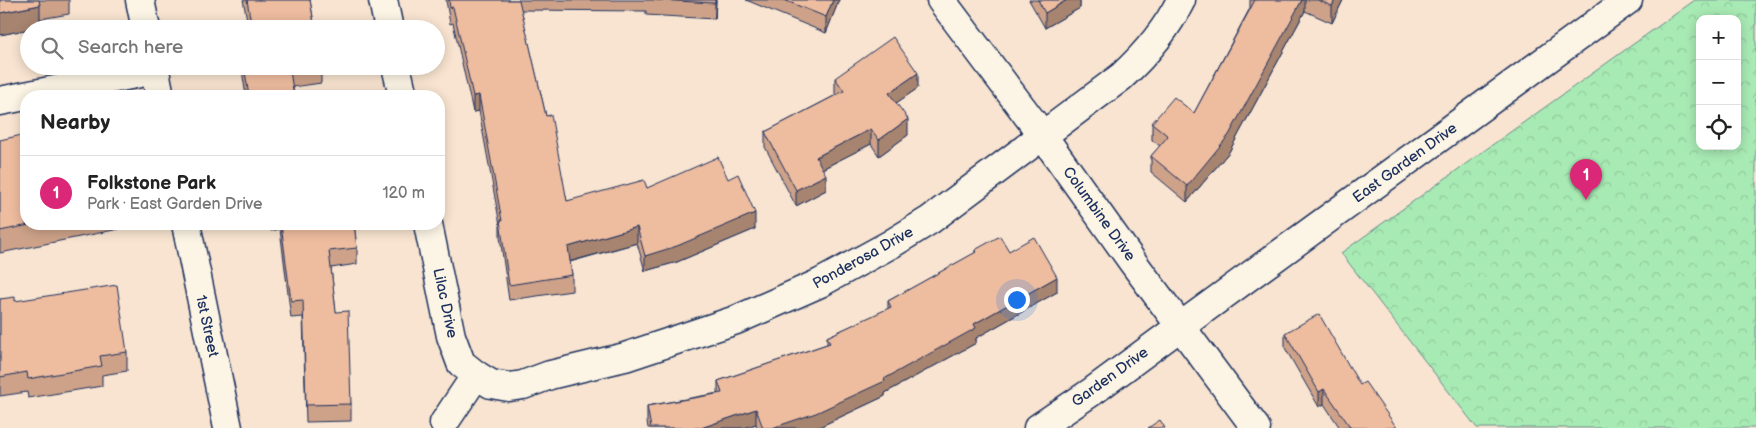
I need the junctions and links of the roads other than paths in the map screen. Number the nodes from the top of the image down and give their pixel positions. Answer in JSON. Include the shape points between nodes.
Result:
{"nodes":[{"id":1,"x":140,"y":0,"type":"edge"},
{"id":2,"x":383,"y":0,"type":"edge"},
{"id":3,"x":940,"y":0,"type":"edge"},
{"id":4,"x":1180,"y":0,"type":"edge"},
{"id":5,"x":1628,"y":0,"type":"edge"},
{"id":6,"x":144,"y":20,"type":"edge"},
{"id":7,"x":387,"y":20,"type":"edge"},
{"id":8,"x":121,"y":75,"type":"edge"},
{"id":9,"x":156,"y":75,"type":"edge"},
{"id":10,"x":398,"y":75,"type":"edge"},
{"id":11,"x":51,"y":90,"type":"edge"},
{"id":12,"x":159,"y":90,"type":"edge"},
{"id":13,"x":401,"y":90,"type":"edge"},
{"id":14,"x":20,"y":97,"type":"edge"},
{"id":15,"x":0,"y":101,"type":"edge"},
{"id":16,"x":1043,"y":136,"type":"junction"},
{"id":17,"x":187,"y":230,"type":"edge"},
{"id":18,"x":429,"y":230,"type":"edge"},
{"id":19,"x":1181,"y":326,"type":"junction"},
{"id":20,"x":476,"y":376,"type":"junction"},
{"id":21,"x":444,"y":423,"type":"dead end"},
{"id":22,"x":228,"y":428,"type":"edge"},
{"id":23,"x":1038,"y":428,"type":"edge"},
{"id":24,"x":1256,"y":428,"type":"edge"}],
"edges":[{"from":1,"to":6,"type":"street"},
{"from":2,"to":7,"type":"street"},
{"from":3,"to":16,"type":"street","name":"Columbine Drive"},
{"from":4,"to":16,"type":"street","name":"Ponderosa Drive","via":[[1136,63]]},
{"from":5,"to":19,"type":"street","name":"East Garden Drive"},
{"from":8,"to":11,"type":"street"},
{"from":9,"to":12,"type":"street"},
{"from":10,"to":13,"type":"street"},
{"from":14,"to":15,"type":"street"},
{"from":16,"to":19,"type":"street","name":"Columbine Drive"},
{"from":16,"to":20,"type":"street","name":"Ponderosa Drive","via":[[930,220],[891,244],[820,283],[736,320],[625,357],[523,385],[491,384]]},
{"from":17,"to":22,"type":"street","name":"1st Street"},
{"from":18,"to":20,"type":"street","name":"Lilac Drive","via":[[451,336],[461,363]]},
{"from":19,"to":23,"type":"street","name":"Garden Drive"},
{"from":19,"to":24,"type":"street","name":"Columbine Drive"},
{"from":20,"to":21,"type":"street"}]}
